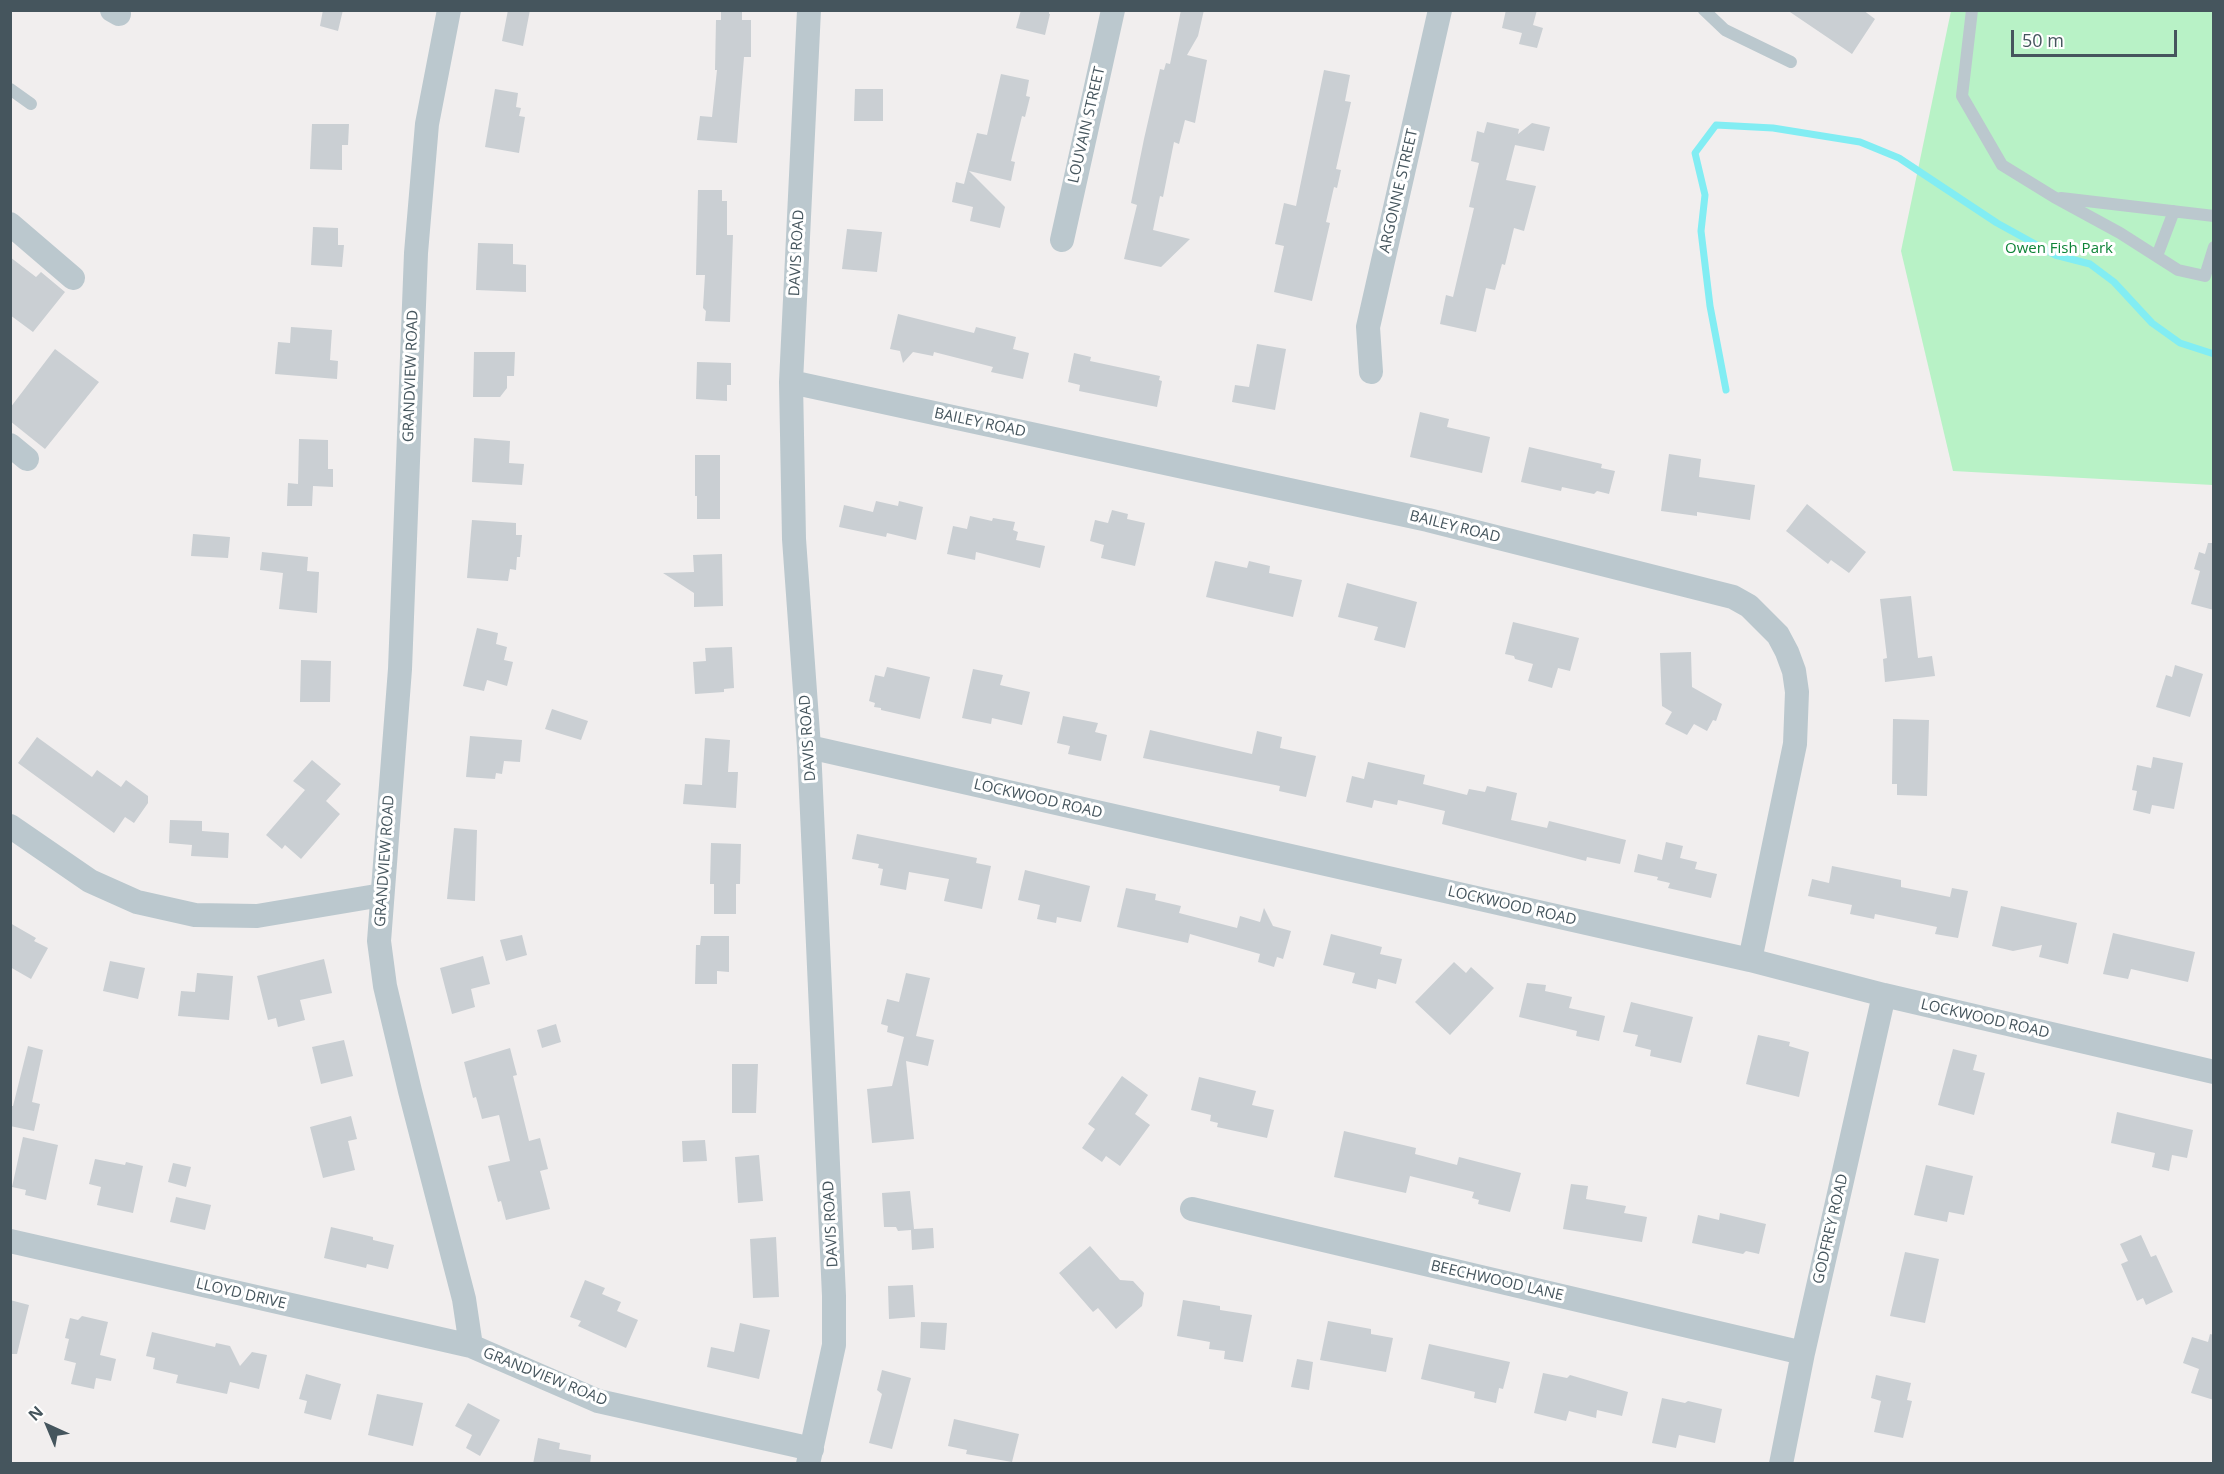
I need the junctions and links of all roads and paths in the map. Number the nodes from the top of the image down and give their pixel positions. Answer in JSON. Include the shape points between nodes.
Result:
{"nodes":[{"id":1,"x":449,"y":10,"type":"edge"},
{"id":2,"x":809,"y":10,"type":"edge"},
{"id":3,"x":1113,"y":10,"type":"edge"},
{"id":4,"x":1440,"y":10,"type":"edge"},
{"id":5,"x":1704,"y":10,"type":"edge"},
{"id":6,"x":1972,"y":10,"type":"edge"},
{"id":7,"x":1791,"y":62,"type":"dead end"},
{"id":8,"x":10,"y":89,"type":"edge"},
{"id":9,"x":31,"y":104,"type":"dead end"},
{"id":10,"x":2054,"y":197,"type":"junction"},
{"id":11,"x":2174,"y":211,"type":"junction"},
{"id":12,"x":2214,"y":216,"type":"edge"},
{"id":13,"x":10,"y":224,"type":"edge"},
{"id":14,"x":1062,"y":240,"type":"dead end"},
{"id":15,"x":2214,"y":247,"type":"edge"},
{"id":16,"x":2157,"y":256,"type":"junction"},
{"id":17,"x":73,"y":278,"type":"dead end"},
{"id":18,"x":1371,"y":372,"type":"dead end"},
{"id":19,"x":791,"y":382,"type":"junction"},
{"id":20,"x":809,"y":747,"type":"junction"},
{"id":21,"x":10,"y":826,"type":"edge"},
{"id":22,"x":382,"y":895,"type":"junction"},
{"id":23,"x":1750,"y":960,"type":"junction"},
{"id":24,"x":1884,"y":995,"type":"junction"},
{"id":25,"x":2214,"y":1072,"type":"edge"},
{"id":26,"x":1192,"y":1209,"type":"dead end"},
{"id":27,"x":10,"y":1241,"type":"edge"},
{"id":28,"x":471,"y":1346,"type":"junction"},
{"id":29,"x":1803,"y":1353,"type":"junction"},
{"id":30,"x":810,"y":1456,"type":"edge"},
{"id":31,"x":1781,"y":1464,"type":"edge"}],
"edges":[{"from":1,"to":22,"type":"street","name":"GRANDVIEW ROAD","via":[[427,124],[416,253],[400,669]]},
{"from":2,"to":19,"type":"street","name":"DAVIS ROAD"},
{"from":3,"to":14,"type":"street","name":"LOUVAIN STREET"},
{"from":4,"to":18,"type":"street","name":"ARGONNE STREET","via":[[1368,327]]},
{"from":5,"to":7,"type":"lane","via":[[1725,30]]},
{"from":6,"to":10,"type":"lane","via":[[1962,96],[2002,165]]},
{"from":8,"to":9,"type":"lane"},
{"from":10,"to":11,"type":"lane"},
{"from":10,"to":16,"type":"lane"},
{"from":11,"to":12,"type":"lane"},
{"from":11,"to":16,"type":"lane"},
{"from":13,"to":17,"type":"street"},
{"from":15,"to":16,"type":"lane","via":[[2205,276],[2178,270]]},
{"from":19,"to":20,"type":"street","name":"DAVIS ROAD","via":[[794,539]]},
{"from":19,"to":23,"type":"street","name":"BAILEY ROAD","via":[[1428,520],[1732,597],[1749,606],[1778,635],[1788,652],[1797,692],[1795,744]]},
{"from":20,"to":23,"type":"street","name":"LOCKWOOD ROAD"},
{"from":20,"to":30,"type":"street","name":"DAVIS ROAD","via":[[834,1296],[834,1345]]},
{"from":21,"to":22,"type":"street","via":[[90,881],[137,902],[195,915],[257,916]]},
{"from":22,"to":28,"type":"street","name":"GRANDVIEW ROAD","via":[[379,941],[385,986],[464,1299]]},
{"from":23,"to":24,"type":"street","name":"LOCKWOOD ROAD"},
{"from":24,"to":25,"type":"street","name":"LOCKWOOD ROAD"},
{"from":24,"to":29,"type":"street","name":"GODFREY ROAD"},
{"from":26,"to":29,"type":"street","name":"BEECHWOOD LANE"},
{"from":27,"to":28,"type":"street","name":"LLOYD DRIVE"},
{"from":28,"to":30,"type":"street","name":"GRANDVIEW ROAD","via":[[598,1401]]},
{"from":29,"to":31,"type":"street","name":"GODFREY ROAD"}]}
